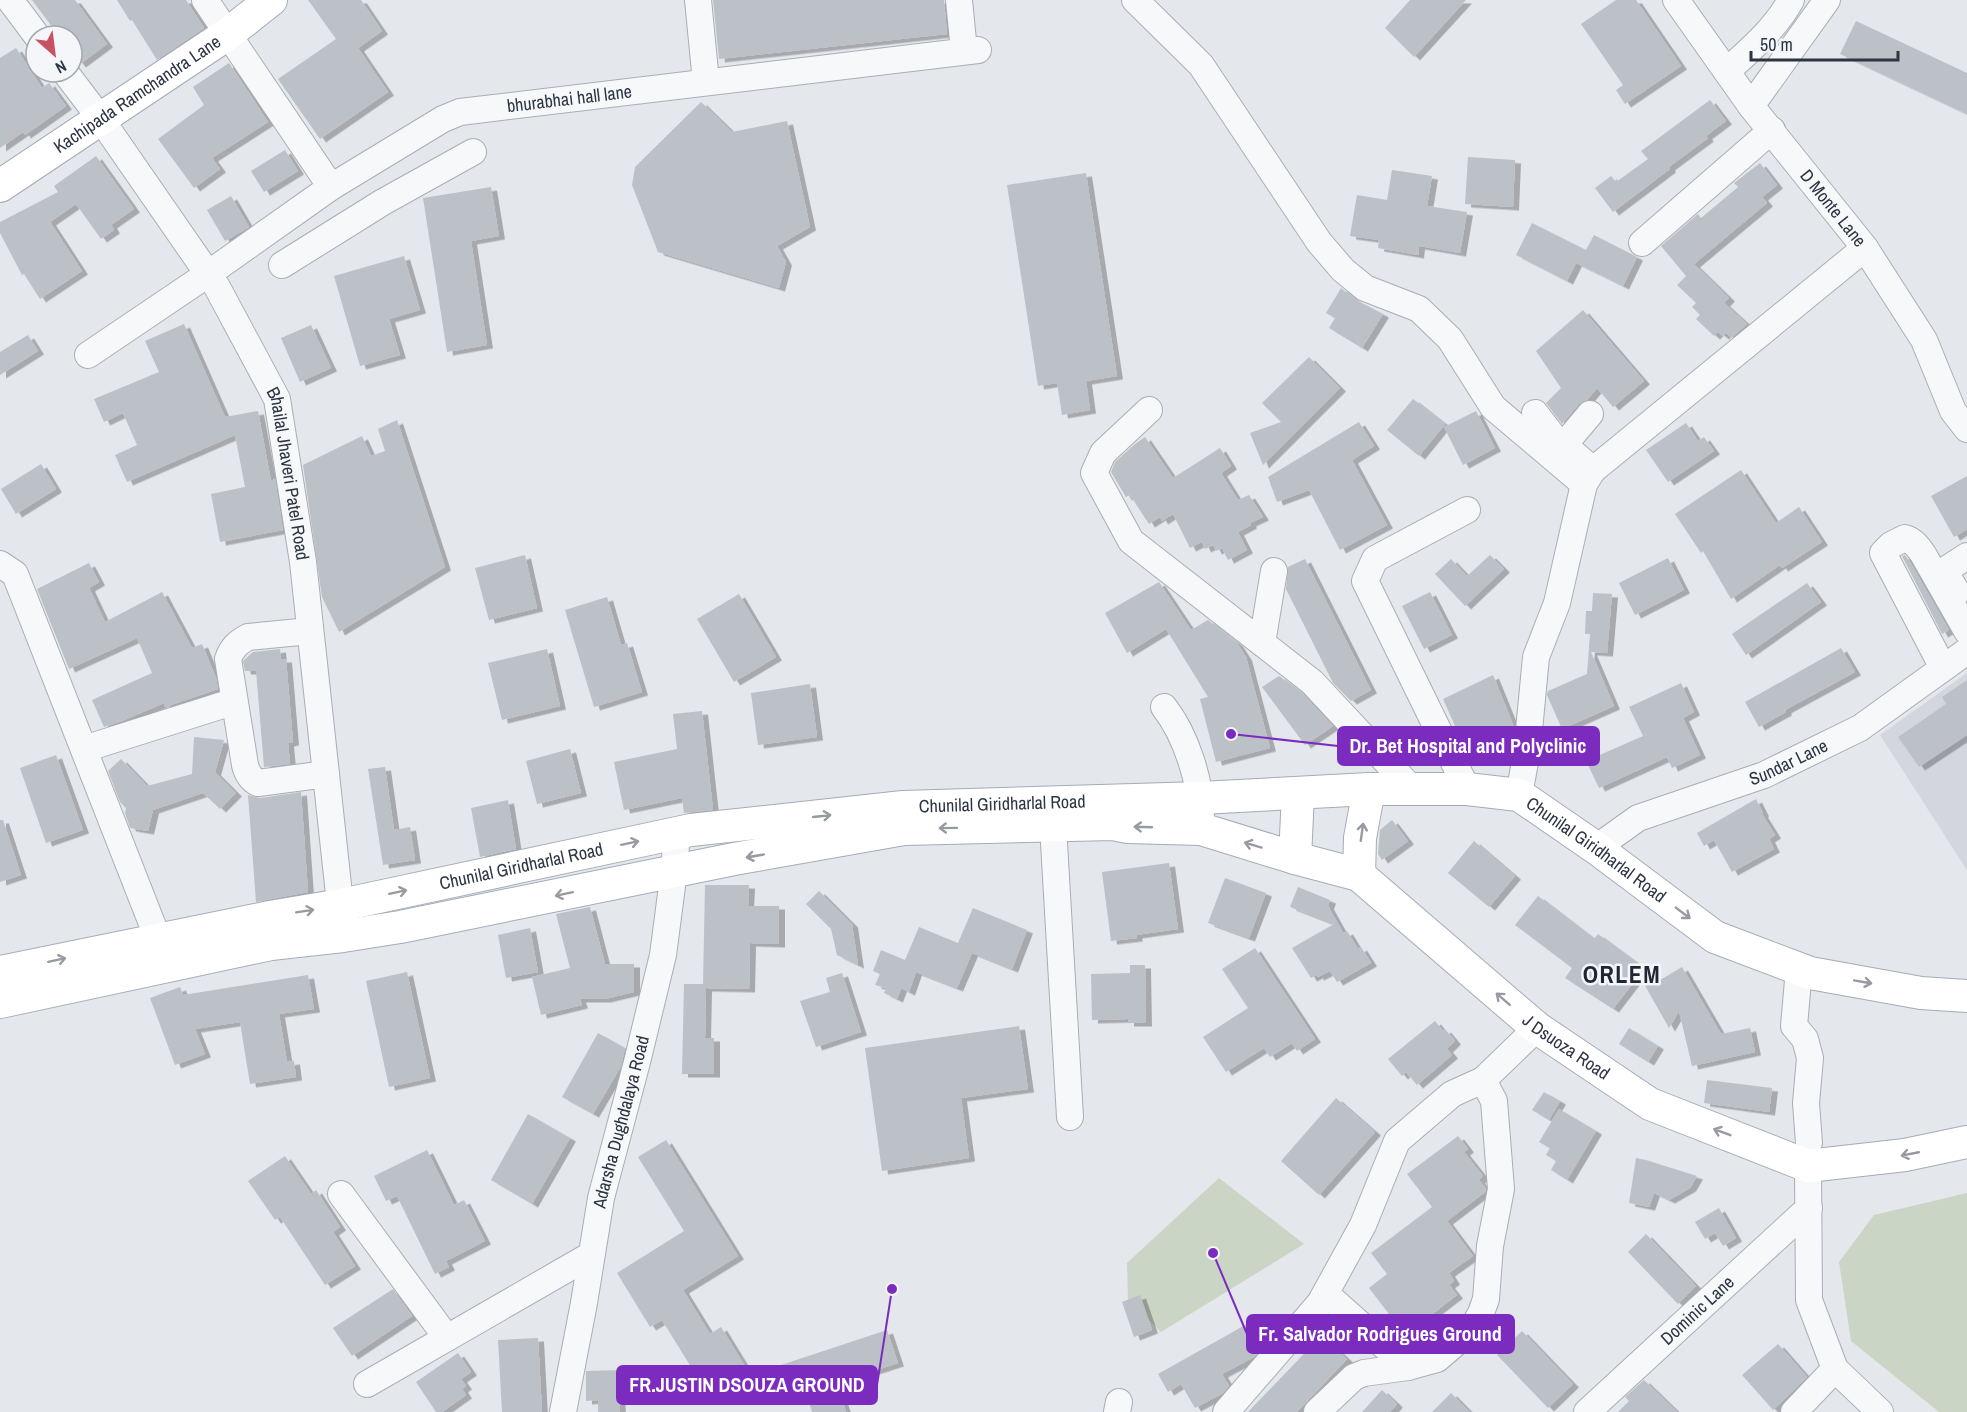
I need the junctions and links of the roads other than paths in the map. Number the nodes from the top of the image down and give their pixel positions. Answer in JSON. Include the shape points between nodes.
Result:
{"nodes":[{"id":1,"x":10,"y":0,"type":"edge"},
{"id":2,"x":205,"y":0,"type":"edge"},
{"id":3,"x":271,"y":0,"type":"edge"},
{"id":4,"x":698,"y":0,"type":"edge"},
{"id":5,"x":959,"y":0,"type":"edge"},
{"id":6,"x":1135,"y":0,"type":"edge"},
{"id":7,"x":1676,"y":0,"type":"edge"},
{"id":8,"x":1791,"y":0,"type":"edge"},
{"id":9,"x":1827,"y":0,"type":"edge"},
{"id":10,"x":29,"y":24,"type":"edge"},
{"id":11,"x":229,"y":33,"type":"junction"},
{"id":12,"x":1726,"y":71,"type":"junction"},
{"id":13,"x":706,"y":82,"type":"junction"},
{"id":14,"x":74,"y":84,"type":"edge"},
{"id":15,"x":1752,"y":106,"type":"junction"},
{"id":16,"x":100,"y":118,"type":"junction"},
{"id":17,"x":1772,"y":130,"type":"junction"},
{"id":18,"x":473,"y":152,"type":"dead end"},
{"id":19,"x":0,"y":186,"type":"edge"},
{"id":20,"x":331,"y":187,"type":"junction"},
{"id":21,"x":1642,"y":243,"type":"dead end"},
{"id":22,"x":1865,"y":248,"type":"junction"},
{"id":23,"x":282,"y":265,"type":"dead end"},
{"id":24,"x":208,"y":274,"type":"junction"},
{"id":25,"x":88,"y":355,"type":"dead end"},
{"id":26,"x":1149,"y":410,"type":"dead end"},
{"id":27,"x":1535,"y":413,"type":"dead end"},
{"id":28,"x":1590,"y":414,"type":"dead end"},
{"id":29,"x":1967,"y":429,"type":"edge"},
{"id":30,"x":1564,"y":445,"type":"junction"},
{"id":31,"x":1588,"y":477,"type":"junction"},
{"id":32,"x":1467,"y":510,"type":"dead end"},
{"id":33,"x":1967,"y":556,"type":"edge"},
{"id":34,"x":0,"y":564,"type":"edge"},
{"id":35,"x":1274,"y":571,"type":"dead end"},
{"id":36,"x":1967,"y":608,"type":"edge"},
{"id":37,"x":310,"y":631,"type":"junction"},
{"id":38,"x":1967,"y":631,"type":"edge"},
{"id":39,"x":1262,"y":643,"type":"junction"},
{"id":40,"x":1967,"y":651,"type":"edge"},
{"id":41,"x":1943,"y":668,"type":"junction"},
{"id":42,"x":225,"y":704,"type":"dead end"},
{"id":43,"x":1164,"y":708,"type":"dead end"},
{"id":44,"x":84,"y":749,"type":"junction"},
{"id":45,"x":326,"y":774,"type":"junction"},
{"id":46,"x":1369,"y":789,"type":"junction"},
{"id":47,"x":1467,"y":789,"type":"junction"},
{"id":48,"x":1413,"y":790,"type":"junction"},
{"id":49,"x":1298,"y":793,"type":"junction"},
{"id":50,"x":1519,"y":795,"type":"junction"},
{"id":51,"x":1201,"y":798,"type":"junction"},
{"id":52,"x":1053,"y":826,"type":"junction"},
{"id":53,"x":1201,"y":829,"type":"junction"},
{"id":54,"x":677,"y":833,"type":"junction"},
{"id":55,"x":1596,"y":848,"type":"junction"},
{"id":56,"x":1295,"y":858,"type":"junction"},
{"id":57,"x":674,"y":871,"type":"junction"},
{"id":58,"x":1359,"y":875,"type":"junction"},
{"id":59,"x":340,"y":905,"type":"junction"},
{"id":60,"x":343,"y":936,"type":"junction"},
{"id":61,"x":158,"y":939,"type":"junction"},
{"id":62,"x":1798,"y":969,"type":"junction"},
{"id":63,"x":0,"y":972,"type":"edge"},
{"id":64,"x":1967,"y":996,"type":"edge"},
{"id":65,"x":0,"y":1002,"type":"edge"},
{"id":66,"x":1537,"y":1028,"type":"junction"},
{"id":67,"x":1483,"y":1080,"type":"junction"},
{"id":68,"x":1070,"y":1117,"type":"dead end"},
{"id":69,"x":1967,"y":1142,"type":"edge"},
{"id":70,"x":1808,"y":1154,"type":"junction"},
{"id":71,"x":341,"y":1194,"type":"dead end"},
{"id":72,"x":1809,"y":1208,"type":"junction"},
{"id":73,"x":591,"y":1255,"type":"junction"},
{"id":74,"x":1326,"y":1294,"type":"junction"},
{"id":75,"x":447,"y":1338,"type":"junction"},
{"id":76,"x":1408,"y":1367,"type":"junction"},
{"id":77,"x":1835,"y":1369,"type":"junction"},
{"id":78,"x":367,"y":1384,"type":"dead end"},
{"id":79,"x":563,"y":1412,"type":"edge"},
{"id":80,"x":1226,"y":1412,"type":"edge"},
{"id":81,"x":1317,"y":1412,"type":"edge"},
{"id":82,"x":1587,"y":1412,"type":"edge"},
{"id":83,"x":1794,"y":1412,"type":"edge"},
{"id":84,"x":1880,"y":1412,"type":"edge"}],
"edges":[{"from":1,"to":10,"type":"street"},
{"from":2,"to":11,"type":"street"},
{"from":3,"to":11,"type":"main road","name":"Kachipada Ramchandra Lane"},
{"from":4,"to":13,"type":"street"},
{"from":5,"to":13,"type":"street","name":"bhurabhai hall lane","via":[[971,51]]},
{"from":6,"to":31,"type":"street","via":[[1201,65],[1319,242],[1342,270],[1365,288],[1419,309],[1450,339],[1493,407]]},
{"from":7,"to":12,"type":"street","name":"D Monte Lane"},
{"from":8,"to":12,"type":"street","via":[[1760,41]]},
{"from":9,"to":15,"type":"street"},
{"from":11,"to":16,"type":"main road","name":"Kachipada Ramchandra Lane"},
{"from":11,"to":20,"type":"street"},
{"from":12,"to":15,"type":"street","name":"D Monte Lane"},
{"from":13,"to":20,"type":"street","name":"bhurabhai hall lane","via":[[460,112]]},
{"from":14,"to":16,"type":"street","name":"Bhailal Jhaveri Patel Road"},
{"from":15,"to":17,"type":"street","name":"D Monte Lane"},
{"from":16,"to":19,"type":"main road","name":"Kachipada Ramchandra Lane"},
{"from":16,"to":24,"type":"street","name":"Bhailal Jhaveri Patel Road"},
{"from":17,"to":21,"type":"street"},
{"from":17,"to":22,"type":"street","name":"D Monte Lane"},
{"from":18,"to":23,"type":"street"},
{"from":20,"to":24,"type":"street","name":"bhurabhai hall lane"},
{"from":22,"to":29,"type":"street","name":"D Monte Lane","via":[[1924,340],[1953,411]]},
{"from":22,"to":31,"type":"street"},
{"from":24,"to":25,"type":"street","name":"bhurabhai hall lane"},
{"from":24,"to":37,"type":"street","name":"Bhailal Jhaveri Patel Road","via":[[277,399]]},
{"from":26,"to":39,"type":"street","via":[[1103,453],[1094,473],[1131,540]]},
{"from":27,"to":30,"type":"street"},
{"from":28,"to":30,"type":"street"},
{"from":30,"to":31,"type":"street"},
{"from":31,"to":50,"type":"street","via":[[1557,603],[1536,657]]},
{"from":32,"to":47,"type":"street","via":[[1375,559],[1365,581]]},
{"from":33,"to":36,"type":"street","via":[[1944,571]]},
{"from":34,"to":44,"type":"street","via":[[15,574]]},
{"from":35,"to":39,"type":"street"},
{"from":37,"to":45,"type":"street","name":"Bhailal Jhaveri Patel Road"},
{"from":37,"to":45,"type":"street","via":[[248,637],[239,642],[228,659],[245,765],[252,780],[258,783]]},
{"from":38,"to":41,"type":"street","via":[[1916,544],[1905,538],[1886,548],[1883,553]]},
{"from":39,"to":48,"type":"street","via":[[1312,682]]},
{"from":40,"to":41,"type":"street","name":"Sundar Lane"},
{"from":41,"to":55,"type":"street","name":"Sundar Lane","via":[[1860,728],[1764,775],[1638,818]]},
{"from":42,"to":44,"type":"street"},
{"from":43,"to":51,"type":"street","via":[[1185,744]]},
{"from":44,"to":61,"type":"street"},
{"from":45,"to":59,"type":"street","name":"Bhailal Jhaveri Patel Road"},
{"from":46,"to":48,"type":"main road","name":"Chunilal Giridharlal Road"},
{"from":46,"to":49,"type":"main road","name":"Chunilal Giridharlal Road"},
{"from":58,"to":46,"type":"main road","one_way":true,"via":[[1360,838]]},
{"from":47,"to":48,"type":"main road","name":"Chunilal Giridharlal Road"},
{"from":47,"to":50,"type":"main road","name":"Chunilal Giridharlal Road"},
{"from":49,"to":51,"type":"main road","name":"Chunilal Giridharlal Road"},
{"from":49,"to":56,"type":"main road"},
{"from":50,"to":55,"type":"main road","name":"Chunilal Giridharlal Road"},
{"from":51,"to":53,"type":"street"},
{"from":54,"to":51,"type":"main road","name":"Chunilal Giridharlal Road","one_way":true,"via":[[903,807]]},
{"from":53,"to":52,"type":"main road","name":"Chunilal Giridharlal Road","one_way":true,"via":[[1113,824]]},
{"from":52,"to":57,"type":"main road","name":"Chunilal Giridharlal Road","one_way":true,"via":[[904,829]]},
{"from":52,"to":68,"type":"street"},
{"from":56,"to":53,"type":"main road","name":"J Dsuoza Road","one_way":true},
{"from":54,"to":57,"type":"street","name":"Adarsha Dughdalaya Road"},
{"from":59,"to":54,"type":"main road","name":"Chunilal Giridharlal Road","one_way":true},
{"from":55,"to":62,"type":"main road","name":"Chunilal Giridharlal Road","one_way":true,"via":[[1715,937]]},
{"from":56,"to":58,"type":"main road","name":"J Dsuoza Road"},
{"from":57,"to":60,"type":"main road","name":"Chunilal Giridharlal Road","one_way":true},
{"from":57,"to":73,"type":"street","name":"Adarsha Dughdalaya Road","via":[[663,955],[601,1198]]},
{"from":66,"to":58,"type":"main road","name":"J Dsuoza Road","one_way":true},
{"from":59,"to":60,"type":"street","name":"Bhailal Jhaveri Patel Road"},
{"from":61,"to":59,"type":"main road","name":"Chunilal Giridharlal Road","one_way":true},
{"from":60,"to":65,"type":"main road","name":"Chunilal Giridharlal Road","via":[[271,944]]},
{"from":63,"to":61,"type":"main road","name":"Chunilal Giridharlal Road","one_way":true},
{"from":62,"to":64,"type":"main road","name":"Chunilal Giridharlal Road","one_way":true,"via":[[1921,993]]},
{"from":62,"to":70,"type":"street","via":[[1794,1026],[1805,1039],[1810,1058],[1806,1103]]},
{"from":66,"to":67,"type":"street"},
{"from":70,"to":66,"type":"main road","name":"J Dsuoza Road","one_way":true,"via":[[1650,1104]]},
{"from":67,"to":74,"type":"street","via":[[1452,1094],[1397,1141],[1363,1226]]},
{"from":67,"to":76,"type":"street","via":[[1494,1101],[1501,1189],[1490,1246],[1486,1299],[1482,1313],[1465,1336],[1437,1359]]},
{"from":69,"to":70,"type":"main road","name":"J Dsuoza Road","one_way":true,"via":[[1905,1155]]},
{"from":70,"to":72,"type":"street"},
{"from":71,"to":75,"type":"street"},
{"from":72,"to":77,"type":"street","via":[[1809,1300]]},
{"from":72,"to":82,"type":"street","name":"Dominic Lane"},
{"from":73,"to":75,"type":"street"},
{"from":73,"to":79,"type":"street","name":"Adarsha Dughdalaya Road"},
{"from":74,"to":76,"type":"street"},
{"from":74,"to":80,"type":"street"},
{"from":75,"to":78,"type":"street"},
{"from":76,"to":81,"type":"street","via":[[1354,1377]]},
{"from":77,"to":83,"type":"street"},
{"from":77,"to":84,"type":"street"}]}
